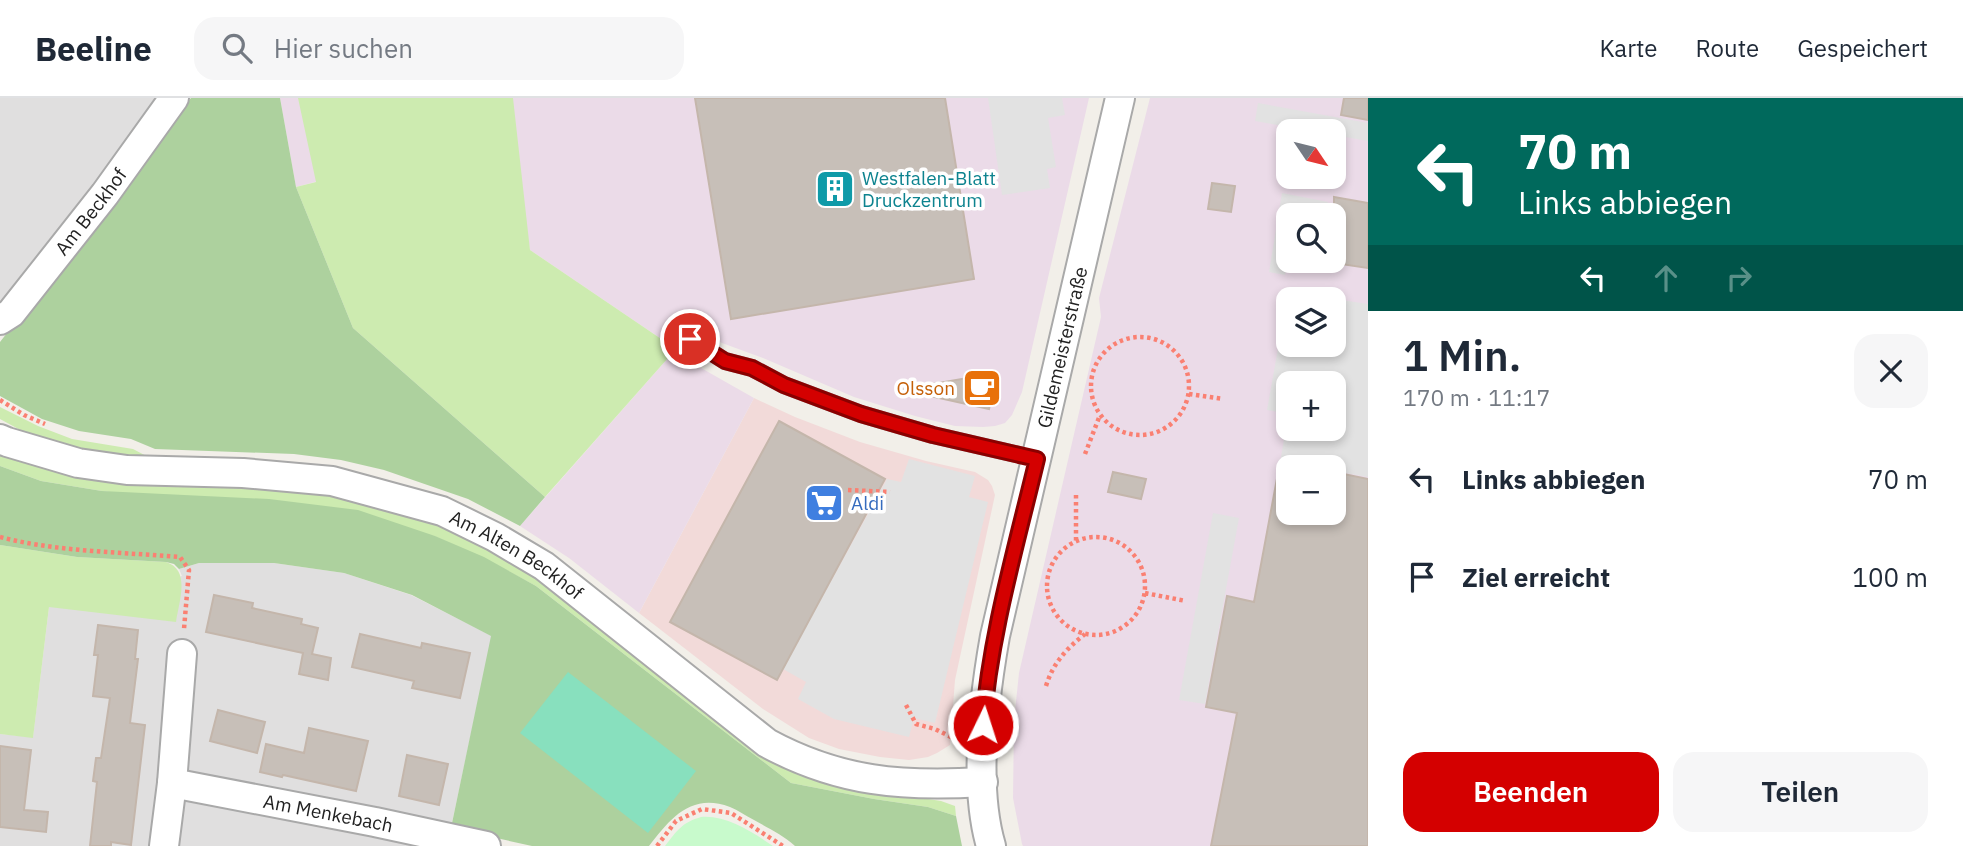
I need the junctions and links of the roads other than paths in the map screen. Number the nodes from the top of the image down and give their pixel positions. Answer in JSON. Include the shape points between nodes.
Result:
{"nodes":[{"id":1,"x":174,"y":98,"type":"edge"},
{"id":2,"x":1120,"y":98,"type":"edge"},
{"id":3,"x":0,"y":320,"type":"edge"},
{"id":4,"x":690,"y":339,"type":"dead end"},
{"id":5,"x":0,"y":439,"type":"edge"},
{"id":6,"x":1037,"y":459,"type":"junction"},
{"id":7,"x":182,"y":654,"type":"road end"},
{"id":8,"x":983,"y":782,"type":"junction"},
{"id":9,"x":172,"y":783,"type":"junction"},
{"id":10,"x":164,"y":846,"type":"edge"},
{"id":11,"x":485,"y":846,"type":"edge"},
{"id":12,"x":992,"y":846,"type":"edge"}],
"edges":[{"from":1,"to":3,"type":"street","name":"Am Beckhof","via":[[96,205],[11,313]]},
{"from":2,"to":6,"type":"street","name":"Gildemeisterstraße"},
{"from":4,"to":6,"type":"lane","via":[[725,361],[861,414]]},
{"from":5,"to":8,"type":"street","name":"Am Alten Beckhof","via":[[78,463],[128,470],[332,481],[442,511],[544,566],[767,743],[794,758],[877,781]]},
{"from":6,"to":8,"type":"street","name":"Gildemeisterstraße","via":[[986,689]]},
{"from":7,"to":9,"type":"street"},
{"from":8,"to":12,"type":"street","name":"Gildemeisterstraße"},
{"from":9,"to":10,"type":"street"},
{"from":9,"to":11,"type":"street","name":"Am Menkebach"}]}
